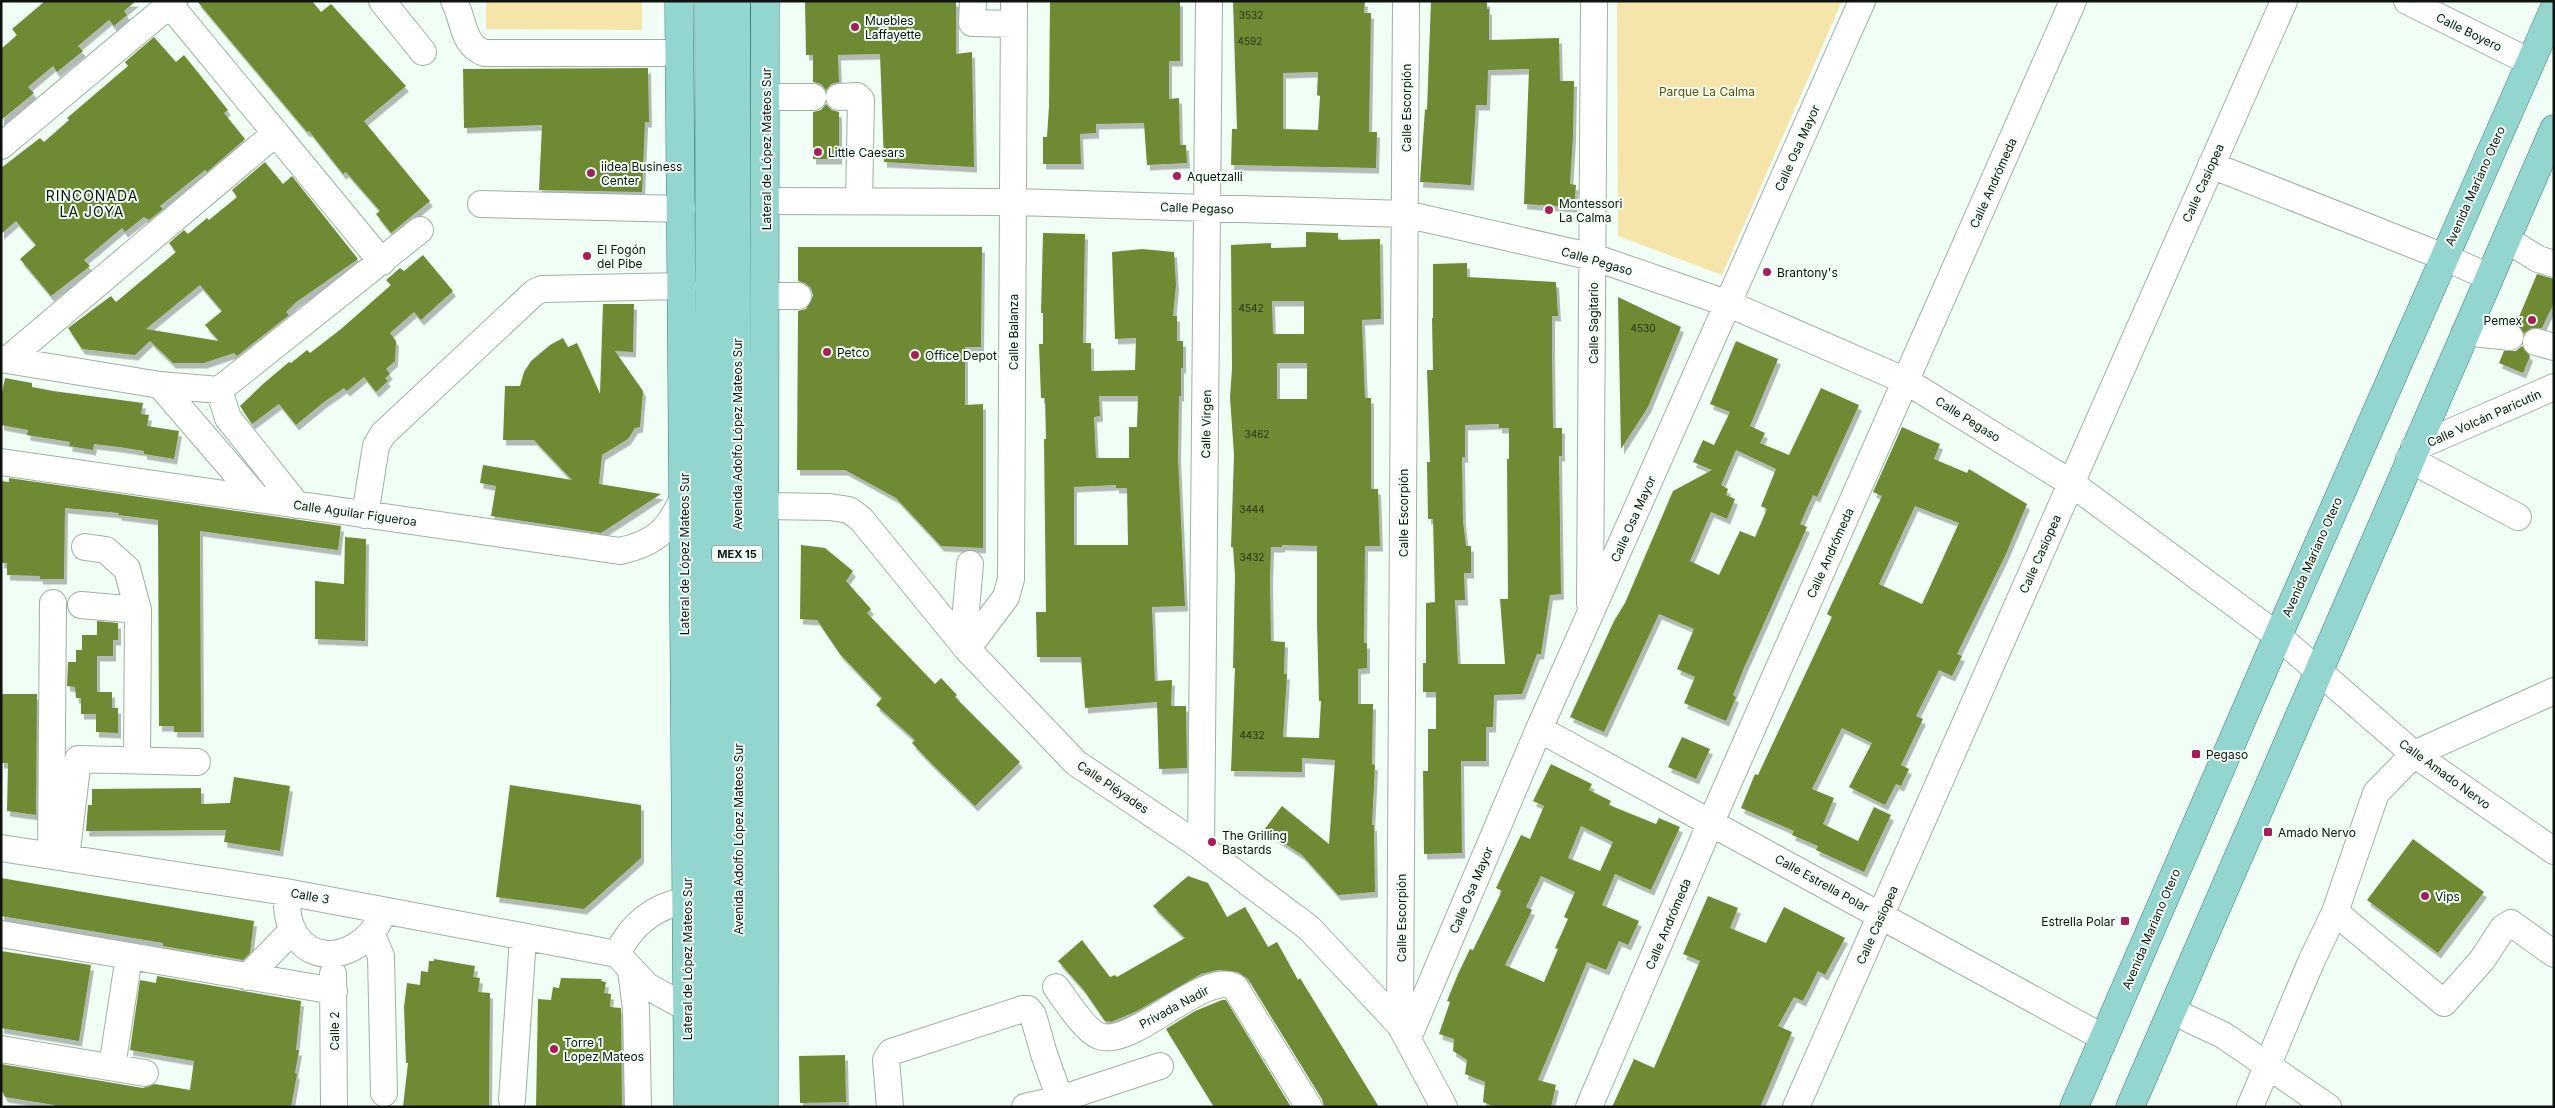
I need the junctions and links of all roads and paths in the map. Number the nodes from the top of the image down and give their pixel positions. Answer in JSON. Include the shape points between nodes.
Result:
{"nodes":[{"id":1,"x":382,"y":1,"type":"edge"},
{"id":2,"x":454,"y":1,"type":"edge"},
{"id":3,"x":680,"y":1,"type":"edge"},
{"id":4,"x":709,"y":1,"type":"edge"},
{"id":5,"x":736,"y":1,"type":"edge"},
{"id":6,"x":755,"y":1,"type":"edge"},
{"id":7,"x":766,"y":1,"type":"edge"},
{"id":8,"x":973,"y":1,"type":"edge"},
{"id":9,"x":1209,"y":1,"type":"edge"},
{"id":10,"x":1406,"y":1,"type":"edge"},
{"id":11,"x":1594,"y":1,"type":"edge"},
{"id":12,"x":1862,"y":1,"type":"edge"},
{"id":13,"x":2074,"y":1,"type":"edge"},
{"id":14,"x":2284,"y":1,"type":"edge"},
{"id":15,"x":2407,"y":1,"type":"edge"},
{"id":16,"x":172,"y":3,"type":"edge"},
{"id":17,"x":2554,"y":9,"type":"edge"},
{"id":18,"x":1014,"y":13,"type":"edge"},
{"id":19,"x":709,"y":35,"type":"junction"},
{"id":20,"x":423,"y":52,"type":"dead end"},
{"id":21,"x":679,"y":53,"type":"junction"},
{"id":22,"x":765,"y":56,"type":"junction"},
{"id":23,"x":2530,"y":62,"type":"junction"},
{"id":24,"x":813,"y":97,"type":"dead end"},
{"id":25,"x":839,"y":97,"type":"dead end"},
{"id":26,"x":766,"y":98,"type":"junction"},
{"id":27,"x":2554,"y":129,"type":"edge"},
{"id":28,"x":276,"y":133,"type":"junction"},
{"id":29,"x":1,"y":146,"type":"edge"},
{"id":30,"x":2211,"y":166,"type":"junction"},
{"id":31,"x":682,"y":167,"type":"junction"},
{"id":32,"x":766,"y":201,"type":"junction"},
{"id":33,"x":859,"y":202,"type":"junction"},
{"id":34,"x":1014,"y":202,"type":"junction"},
{"id":35,"x":481,"y":204,"type":"dead end"},
{"id":36,"x":1208,"y":208,"type":"junction"},
{"id":37,"x":682,"y":209,"type":"junction"},
{"id":38,"x":1405,"y":214,"type":"junction"},
{"id":39,"x":420,"y":230,"type":"dead end"},
{"id":40,"x":2506,"y":239,"type":"junction"},
{"id":41,"x":2444,"y":257,"type":"junction"},
{"id":42,"x":1593,"y":258,"type":"junction"},
{"id":43,"x":382,"y":262,"type":"junction"},
{"id":44,"x":2554,"y":264,"type":"edge"},
{"id":45,"x":2489,"y":277,"type":"junction"},
{"id":46,"x":683,"y":286,"type":"junction"},
{"id":47,"x":766,"y":296,"type":"junction"},
{"id":48,"x":798,"y":296,"type":"dead end"},
{"id":49,"x":1728,"y":304,"type":"junction"},
{"id":50,"x":2465,"y":332,"type":"junction"},
{"id":51,"x":2510,"y":337,"type":"dead end"},
{"id":52,"x":4,"y":359,"type":"edge"},
{"id":53,"x":1906,"y":381,"type":"junction"},
{"id":54,"x":160,"y":385,"type":"junction"},
{"id":55,"x":2554,"y":387,"type":"edge"},
{"id":56,"x":219,"y":390,"type":"junction"},
{"id":57,"x":2412,"y":453,"type":"junction"},
{"id":58,"x":1,"y":462,"type":"edge"},
{"id":59,"x":2071,"y":483,"type":"junction"},
{"id":60,"x":684,"y":496,"type":"junction"},
{"id":61,"x":258,"y":499,"type":"junction"},
{"id":62,"x":297,"y":505,"type":"junction"},
{"id":63,"x":766,"y":506,"type":"junction"},
{"id":64,"x":364,"y":515,"type":"junction"},
{"id":65,"x":2518,"y":517,"type":"dead end"},
{"id":66,"x":85,"y":547,"type":"dead end"},
{"id":67,"x":970,"y":564,"type":"dead end"},
{"id":68,"x":53,"y":603,"type":"dead end"},
{"id":69,"x":81,"y":605,"type":"dead end"},
{"id":70,"x":138,"y":610,"type":"junction"},
{"id":71,"x":1590,"y":614,"type":"junction"},
{"id":72,"x":2278,"y":636,"type":"junction"},
{"id":73,"x":965,"y":646,"type":"junction"},
{"id":74,"x":2318,"y":671,"type":"junction"},
{"id":75,"x":2554,"y":691,"type":"edge"},
{"id":76,"x":1539,"y":729,"type":"junction"},
{"id":77,"x":2414,"y":754,"type":"junction"},
{"id":78,"x":137,"y":760,"type":"junction"},
{"id":79,"x":198,"y":762,"type":"dead end"},
{"id":80,"x":764,"y":818,"type":"junction"},
{"id":81,"x":1711,"y":822,"type":"junction"},
{"id":82,"x":1201,"y":847,"type":"junction"},
{"id":83,"x":1,"y":848,"type":"edge"},
{"id":84,"x":2554,"y":851,"type":"edge"},
{"id":85,"x":59,"y":856,"type":"junction"},
{"id":86,"x":286,"y":892,"type":"junction"},
{"id":87,"x":687,"y":900,"type":"junction"},
{"id":88,"x":385,"y":910,"type":"junction"},
{"id":89,"x":2335,"y":912,"type":"junction"},
{"id":90,"x":1881,"y":915,"type":"junction"},
{"id":91,"x":738,"y":919,"type":"junction"},
{"id":92,"x":293,"y":930,"type":"junction"},
{"id":93,"x":370,"y":933,"type":"junction"},
{"id":94,"x":1,"y":934,"type":"edge"},
{"id":95,"x":523,"y":938,"type":"junction"},
{"id":96,"x":2554,"y":954,"type":"edge"},
{"id":97,"x":129,"y":956,"type":"junction"},
{"id":98,"x":332,"y":956,"type":"junction"},
{"id":99,"x":624,"y":962,"type":"junction"},
{"id":100,"x":248,"y":977,"type":"junction"},
{"id":101,"x":1056,"y":987,"type":"dead end"},
{"id":102,"x":334,"y":991,"type":"junction"},
{"id":103,"x":686,"y":1008,"type":"junction"},
{"id":104,"x":2172,"y":1012,"type":"junction"},
{"id":105,"x":1404,"y":1032,"type":"junction"},
{"id":106,"x":2104,"y":1038,"type":"junction"},
{"id":107,"x":1,"y":1049,"type":"edge"},
{"id":108,"x":2268,"y":1064,"type":"junction"},
{"id":109,"x":1160,"y":1066,"type":"dead end"},
{"id":110,"x":112,"y":1067,"type":"junction"},
{"id":111,"x":145,"y":1073,"type":"dead end"},
{"id":112,"x":384,"y":1093,"type":"dead end"},
{"id":113,"x":1060,"y":1099,"type":"junction"},
{"id":114,"x":512,"y":1100,"type":"dead end"},
{"id":115,"x":2254,"y":1105,"type":"edge"},
{"id":116,"x":334,"y":1107,"type":"edge"},
{"id":117,"x":638,"y":1107,"type":"edge"},
{"id":118,"x":688,"y":1107,"type":"edge"},
{"id":119,"x":711,"y":1107,"type":"edge"},
{"id":120,"x":738,"y":1107,"type":"edge"},
{"id":121,"x":764,"y":1107,"type":"edge"},
{"id":122,"x":890,"y":1107,"type":"edge"},
{"id":123,"x":1025,"y":1107,"type":"edge"},
{"id":124,"x":1309,"y":1107,"type":"edge"},
{"id":125,"x":1444,"y":1107,"type":"edge"},
{"id":126,"x":1589,"y":1107,"type":"edge"},
{"id":127,"x":1796,"y":1107,"type":"edge"},
{"id":128,"x":2074,"y":1107,"type":"edge"},
{"id":129,"x":2130,"y":1107,"type":"edge"},
{"id":130,"x":2328,"y":1107,"type":"edge"}],
"edges":[{"from":1,"to":20,"type":"street"},
{"from":2,"to":21,"type":"street","via":[[468,40],[485,53]]},
{"from":3,"to":21,"type":"main road","name":"Lateral de López Mateos Sur"},
{"from":4,"to":19,"type":"main road","number":"MEX 15"},
{"from":5,"to":91,"type":"main road","name":"Avenida Adolfo López Mateos Sur","number":"MEX 15"},
{"from":6,"to":22,"type":"main road"},
{"from":7,"to":22,"type":"main road","name":"Lateral de López Mateos Sur"},
{"from":8,"to":18,"type":"street","via":[[972,23]]},
{"from":9,"to":36,"type":"street","name":"Calle Virgen"},
{"from":10,"to":38,"type":"street","name":"Calle Escorpión"},
{"from":11,"to":42,"type":"street","name":"Calle Sagitario"},
{"from":12,"to":49,"type":"street","name":"Calle Osa Mayor"},
{"from":13,"to":53,"type":"street","name":"Calle Andrómeda"},
{"from":14,"to":30,"type":"street","name":"Calle Casiopea"},
{"from":15,"to":23,"type":"street","name":"Calle Boyero"},
{"from":16,"to":28,"type":"street"},
{"from":16,"to":29,"type":"street"},
{"from":17,"to":23,"type":"main road","name":"Avenida Mariano Otero"},
{"from":18,"to":34,"type":"street","name":"Calle Balanza"},
{"from":19,"to":31,"type":"main road"},
{"from":19,"to":119,"type":"main road","number":"MEX 15"},
{"from":21,"to":31,"type":"main road","name":"Lateral de López Mateos Sur"},
{"from":22,"to":26,"type":"main road","name":"Lateral de López Mateos Sur"},
{"from":23,"to":41,"type":"main road","name":"Avenida Mariano Otero"},
{"from":24,"to":26,"type":"street"},
{"from":25,"to":33,"type":"street","via":[[857,96],[861,100]]},
{"from":26,"to":32,"type":"main road","name":"Lateral de López Mateos Sur"},
{"from":27,"to":40,"type":"main road"},
{"from":28,"to":43,"type":"street"},
{"from":28,"to":52,"type":"street"},
{"from":30,"to":41,"type":"street"},
{"from":30,"to":59,"type":"street","name":"Calle Casiopea"},
{"from":31,"to":37,"type":"main road","name":"Lateral de López Mateos Sur"},
{"from":32,"to":33,"type":"street","name":"Calle Pegaso"},
{"from":32,"to":47,"type":"main road","name":"Lateral de López Mateos Sur"},
{"from":33,"to":34,"type":"street","name":"Calle Pegaso"},
{"from":34,"to":36,"type":"street","name":"Calle Pegaso"},
{"from":34,"to":73,"type":"street","name":"Calle Balanza","via":[[1011,579],[1006,597]]},
{"from":35,"to":37,"type":"street"},
{"from":36,"to":38,"type":"street","name":"Calle Pegaso"},
{"from":36,"to":82,"type":"street","name":"Calle Virgen"},
{"from":37,"to":46,"type":"main road","name":"Lateral de López Mateos Sur"},
{"from":38,"to":42,"type":"street","name":"Calle Pegaso"},
{"from":38,"to":105,"type":"street","name":"Calle Escorpión"},
{"from":39,"to":43,"type":"street"},
{"from":40,"to":44,"type":"street","via":[[2538,259]]},
{"from":40,"to":45,"type":"main road"},
{"from":41,"to":45,"type":"street"},
{"from":41,"to":72,"type":"main road","name":"Avenida Mariano Otero"},
{"from":42,"to":49,"type":"street","name":"Calle Pegaso"},
{"from":42,"to":71,"type":"street","name":"Calle Sagitario"},
{"from":43,"to":56,"type":"street"},
{"from":45,"to":50,"type":"main road"},
{"from":46,"to":60,"type":"main road","name":"Lateral de López Mateos Sur"},
{"from":46,"to":64,"type":"street","via":[[542,289],[535,292],[383,434],[376,446]]},
{"from":47,"to":48,"type":"street"},
{"from":47,"to":63,"type":"main road","name":"Lateral de López Mateos Sur"},
{"from":49,"to":53,"type":"street","name":"Calle Pegaso"},
{"from":49,"to":71,"type":"street","name":"Calle Osa Mayor"},
{"from":50,"to":51,"type":"street"},
{"from":50,"to":57,"type":"main road"},
{"from":52,"to":54,"type":"street"},
{"from":53,"to":59,"type":"street","name":"Calle Pegaso"},
{"from":53,"to":81,"type":"street","name":"Calle Andrómeda"},
{"from":54,"to":56,"type":"street"},
{"from":54,"to":61,"type":"street"},
{"from":55,"to":57,"type":"street","name":"Calle Volcán Paricutín"},
{"from":56,"to":62,"type":"street","via":[[228,418]]},
{"from":57,"to":65,"type":"street"},
{"from":57,"to":74,"type":"main road"},
{"from":58,"to":61,"type":"street","name":"Calle Aguilar Figueroa"},
{"from":59,"to":72,"type":"street","name":"Calle Pegaso"},
{"from":59,"to":90,"type":"street","name":"Calle Casiopea"},
{"from":60,"to":64,"type":"street","name":"Calle Aguilar Figueroa","via":[[662,532],[643,546],[620,551]]},
{"from":60,"to":87,"type":"main road","name":"Lateral de López Mateos Sur"},
{"from":61,"to":62,"type":"street","name":"Calle Aguilar Figueroa"},
{"from":62,"to":64,"type":"street","name":"Calle Aguilar Figueroa"},
{"from":63,"to":73,"type":"street","name":"Calle Pléyades","via":[[849,510],[861,519]]},
{"from":63,"to":80,"type":"main road","name":"Lateral de López Mateos Sur"},
{"from":66,"to":70,"type":"street","via":[[106,550],[127,569]]},
{"from":67,"to":73,"type":"street"},
{"from":68,"to":85,"type":"street"},
{"from":69,"to":70,"type":"street"},
{"from":70,"to":78,"type":"street"},
{"from":71,"to":76,"type":"street","name":"Calle Osa Mayor"},
{"from":72,"to":74,"type":"street","name":"Calle Pegaso"},
{"from":72,"to":106,"type":"main road","name":"Avenida Mariano Otero"},
{"from":73,"to":82,"type":"street","name":"Calle Pléyades","via":[[1076,763]]},
{"from":74,"to":77,"type":"street","name":"Calle Amado Nervo"},
{"from":74,"to":104,"type":"main road"},
{"from":75,"to":77,"type":"street"},
{"from":76,"to":81,"type":"street","name":"Calle Estrella Polar"},
{"from":76,"to":105,"type":"street","name":"Calle Osa Mayor"},
{"from":77,"to":84,"type":"street","name":"Calle Amado Nervo"},
{"from":77,"to":89,"type":"street","via":[[2376,793]]},
{"from":78,"to":79,"type":"street"},
{"from":78,"to":85,"type":"street","via":[[78,759]]},
{"from":80,"to":91,"type":"main road"},
{"from":80,"to":121,"type":"main road","name":"Lateral de López Mateos Sur"},
{"from":81,"to":90,"type":"street","name":"Calle Estrella Polar"},
{"from":81,"to":126,"type":"street","name":"Calle Andrómeda"},
{"from":82,"to":105,"type":"street","name":"Calle Pléyades","via":[[1309,928]]},
{"from":83,"to":85,"type":"street","name":"Calle 3"},
{"from":85,"to":86,"type":"street","name":"Calle 3"},
{"from":86,"to":88,"type":"street","name":"Calle 3"},
{"from":86,"to":92,"type":"street","via":[[288,919]]},
{"from":87,"to":99,"type":"street","via":[[671,903],[632,928]]},
{"from":87,"to":103,"type":"main road","name":"Lateral de López Mateos Sur"},
{"from":88,"to":93,"type":"street","via":[[377,927]]},
{"from":88,"to":95,"type":"street","name":"Calle 3"},
{"from":89,"to":96,"type":"street","via":[[2444,1003],[2482,960],[2503,928],[2511,923]]},
{"from":89,"to":108,"type":"street"},
{"from":90,"to":106,"type":"street","name":"Calle Estrella Polar"},
{"from":90,"to":127,"type":"street","name":"Calle Casiopea"},
{"from":91,"to":120,"type":"main road","name":"Avenida Adolfo López Mateos Sur","number":"MEX 15"},
{"from":92,"to":98,"type":"street","via":[[310,949]]},
{"from":92,"to":100,"type":"street"},
{"from":93,"to":98,"type":"street","via":[[351,949]]},
{"from":93,"to":112,"type":"street","via":[[381,956]]},
{"from":94,"to":97,"type":"street"},
{"from":95,"to":99,"type":"street","name":"Calle 3"},
{"from":95,"to":114,"type":"street"},
{"from":97,"to":100,"type":"street"},
{"from":97,"to":110,"type":"street"},
{"from":98,"to":102,"type":"street","name":"Calle 2"},
{"from":99,"to":103,"type":"street","via":[[647,986]]},
{"from":99,"to":117,"type":"street","via":[[636,1009]]},
{"from":100,"to":102,"type":"street"},
{"from":101,"to":124,"type":"street","name":"Privada Nadir","via":[[1094,1033],[1106,1038],[1123,1034],[1211,987],[1231,984]]},
{"from":102,"to":116,"type":"street","name":"Calle 2"},
{"from":103,"to":118,"type":"main road","name":"Lateral de López Mateos Sur"},
{"from":104,"to":108,"type":"street","via":[[2223,1035]]},
{"from":104,"to":129,"type":"main road"},
{"from":105,"to":125,"type":"street","name":"Calle Pléyades"},
{"from":106,"to":128,"type":"main road","name":"Avenida Mariano Otero"},
{"from":107,"to":110,"type":"street"},
{"from":108,"to":115,"type":"street"},
{"from":108,"to":130,"type":"street"},
{"from":109,"to":113,"type":"street"},
{"from":110,"to":111,"type":"street"},
{"from":113,"to":122,"type":"street","via":[[1033,1016],[1028,1009],[1023,1009],[891,1052],[886,1060]]},
{"from":113,"to":123,"type":"street"}]}
